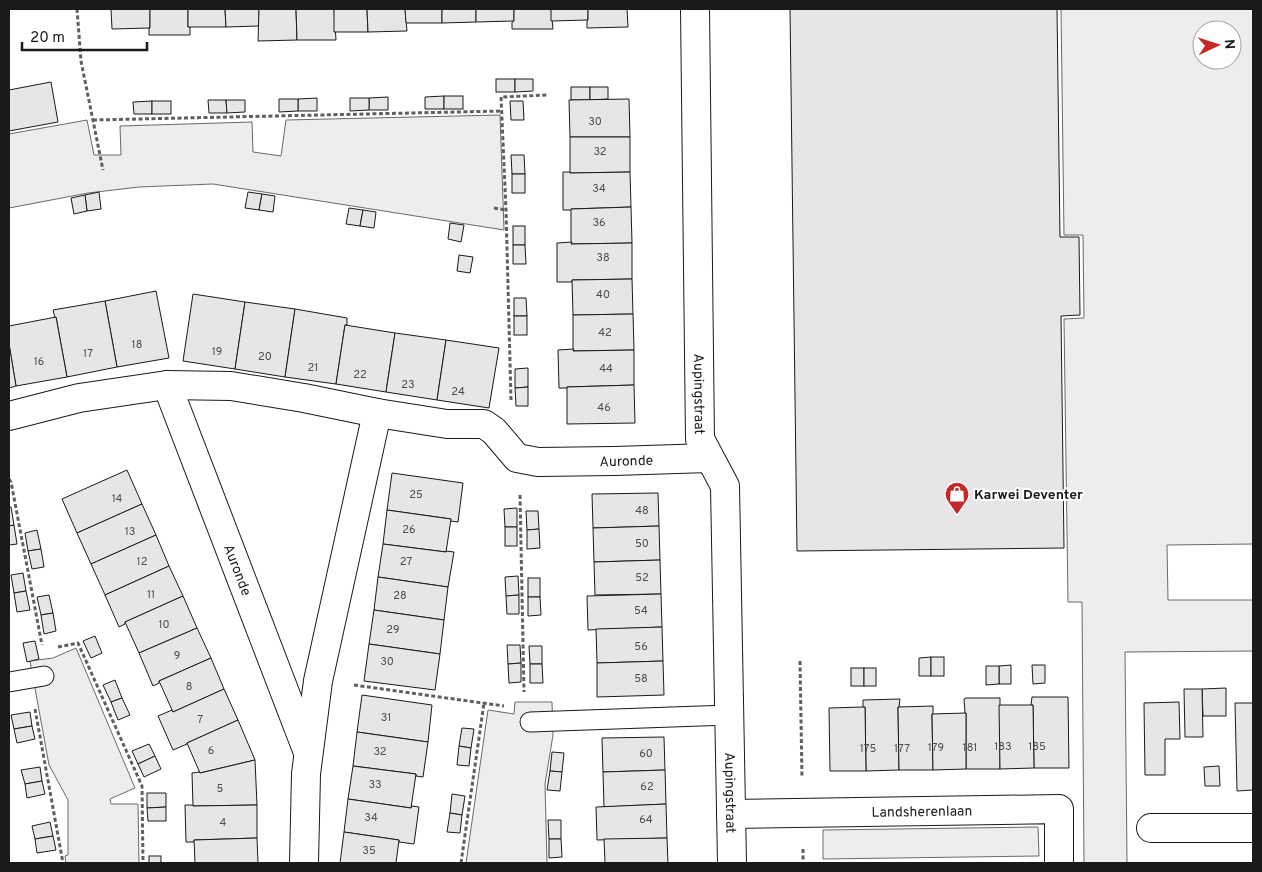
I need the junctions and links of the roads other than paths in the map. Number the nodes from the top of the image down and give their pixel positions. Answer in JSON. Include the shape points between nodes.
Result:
{"nodes":[{"id":1,"x":695,"y":9,"type":"edge"},
{"id":2,"x":167,"y":385,"type":"junction"},
{"id":3,"x":377,"y":413,"type":"junction"},
{"id":4,"x":9,"y":416,"type":"edge"},
{"id":5,"x":709,"y":458,"type":"junction"},
{"id":6,"x":37,"y":677,"type":"road end"},
{"id":7,"x":9,"y":682,"type":"edge"},
{"id":8,"x":729,"y":715,"type":"junction"},
{"id":9,"x":527,"y":716,"type":"road end"},
{"id":10,"x":308,"y":753,"type":"junction"},
{"id":11,"x":731,"y":814,"type":"junction"},
{"id":12,"x":1151,"y":828,"type":"dead end"},
{"id":13,"x":1253,"y":828,"type":"edge"},
{"id":14,"x":304,"y":863,"type":"edge"},
{"id":15,"x":732,"y":863,"type":"edge"},
{"id":16,"x":1060,"y":863,"type":"edge"}],
"edges":[{"from":1,"to":5,"type":"street","name":"Aupingstraat","via":[[700,439]]},
{"from":2,"to":3,"type":"street","via":[[231,386]]},
{"from":2,"to":4,"type":"street","via":[[79,398]]},
{"from":2,"to":10,"type":"street","name":"Auronde"},
{"from":3,"to":5,"type":"street","name":"Auronde","via":[[448,424],[484,424],[517,458],[538,462]]},
{"from":3,"to":10,"type":"street","name":"Auronde","via":[[318,680]]},
{"from":5,"to":8,"type":"street","name":"Aupingstraat","via":[[725,486]]},
{"from":6,"to":7,"type":"lane"},
{"from":8,"to":9,"type":"lane"},
{"from":8,"to":11,"type":"street","name":"Aupingstraat"},
{"from":10,"to":14,"type":"street","name":"Auronde"},
{"from":11,"to":15,"type":"street","name":"Aupingstraat"},
{"from":11,"to":16,"type":"street","name":"Landsherenlaan","via":[[1059,809]]},
{"from":12,"to":13,"type":"street"}]}
